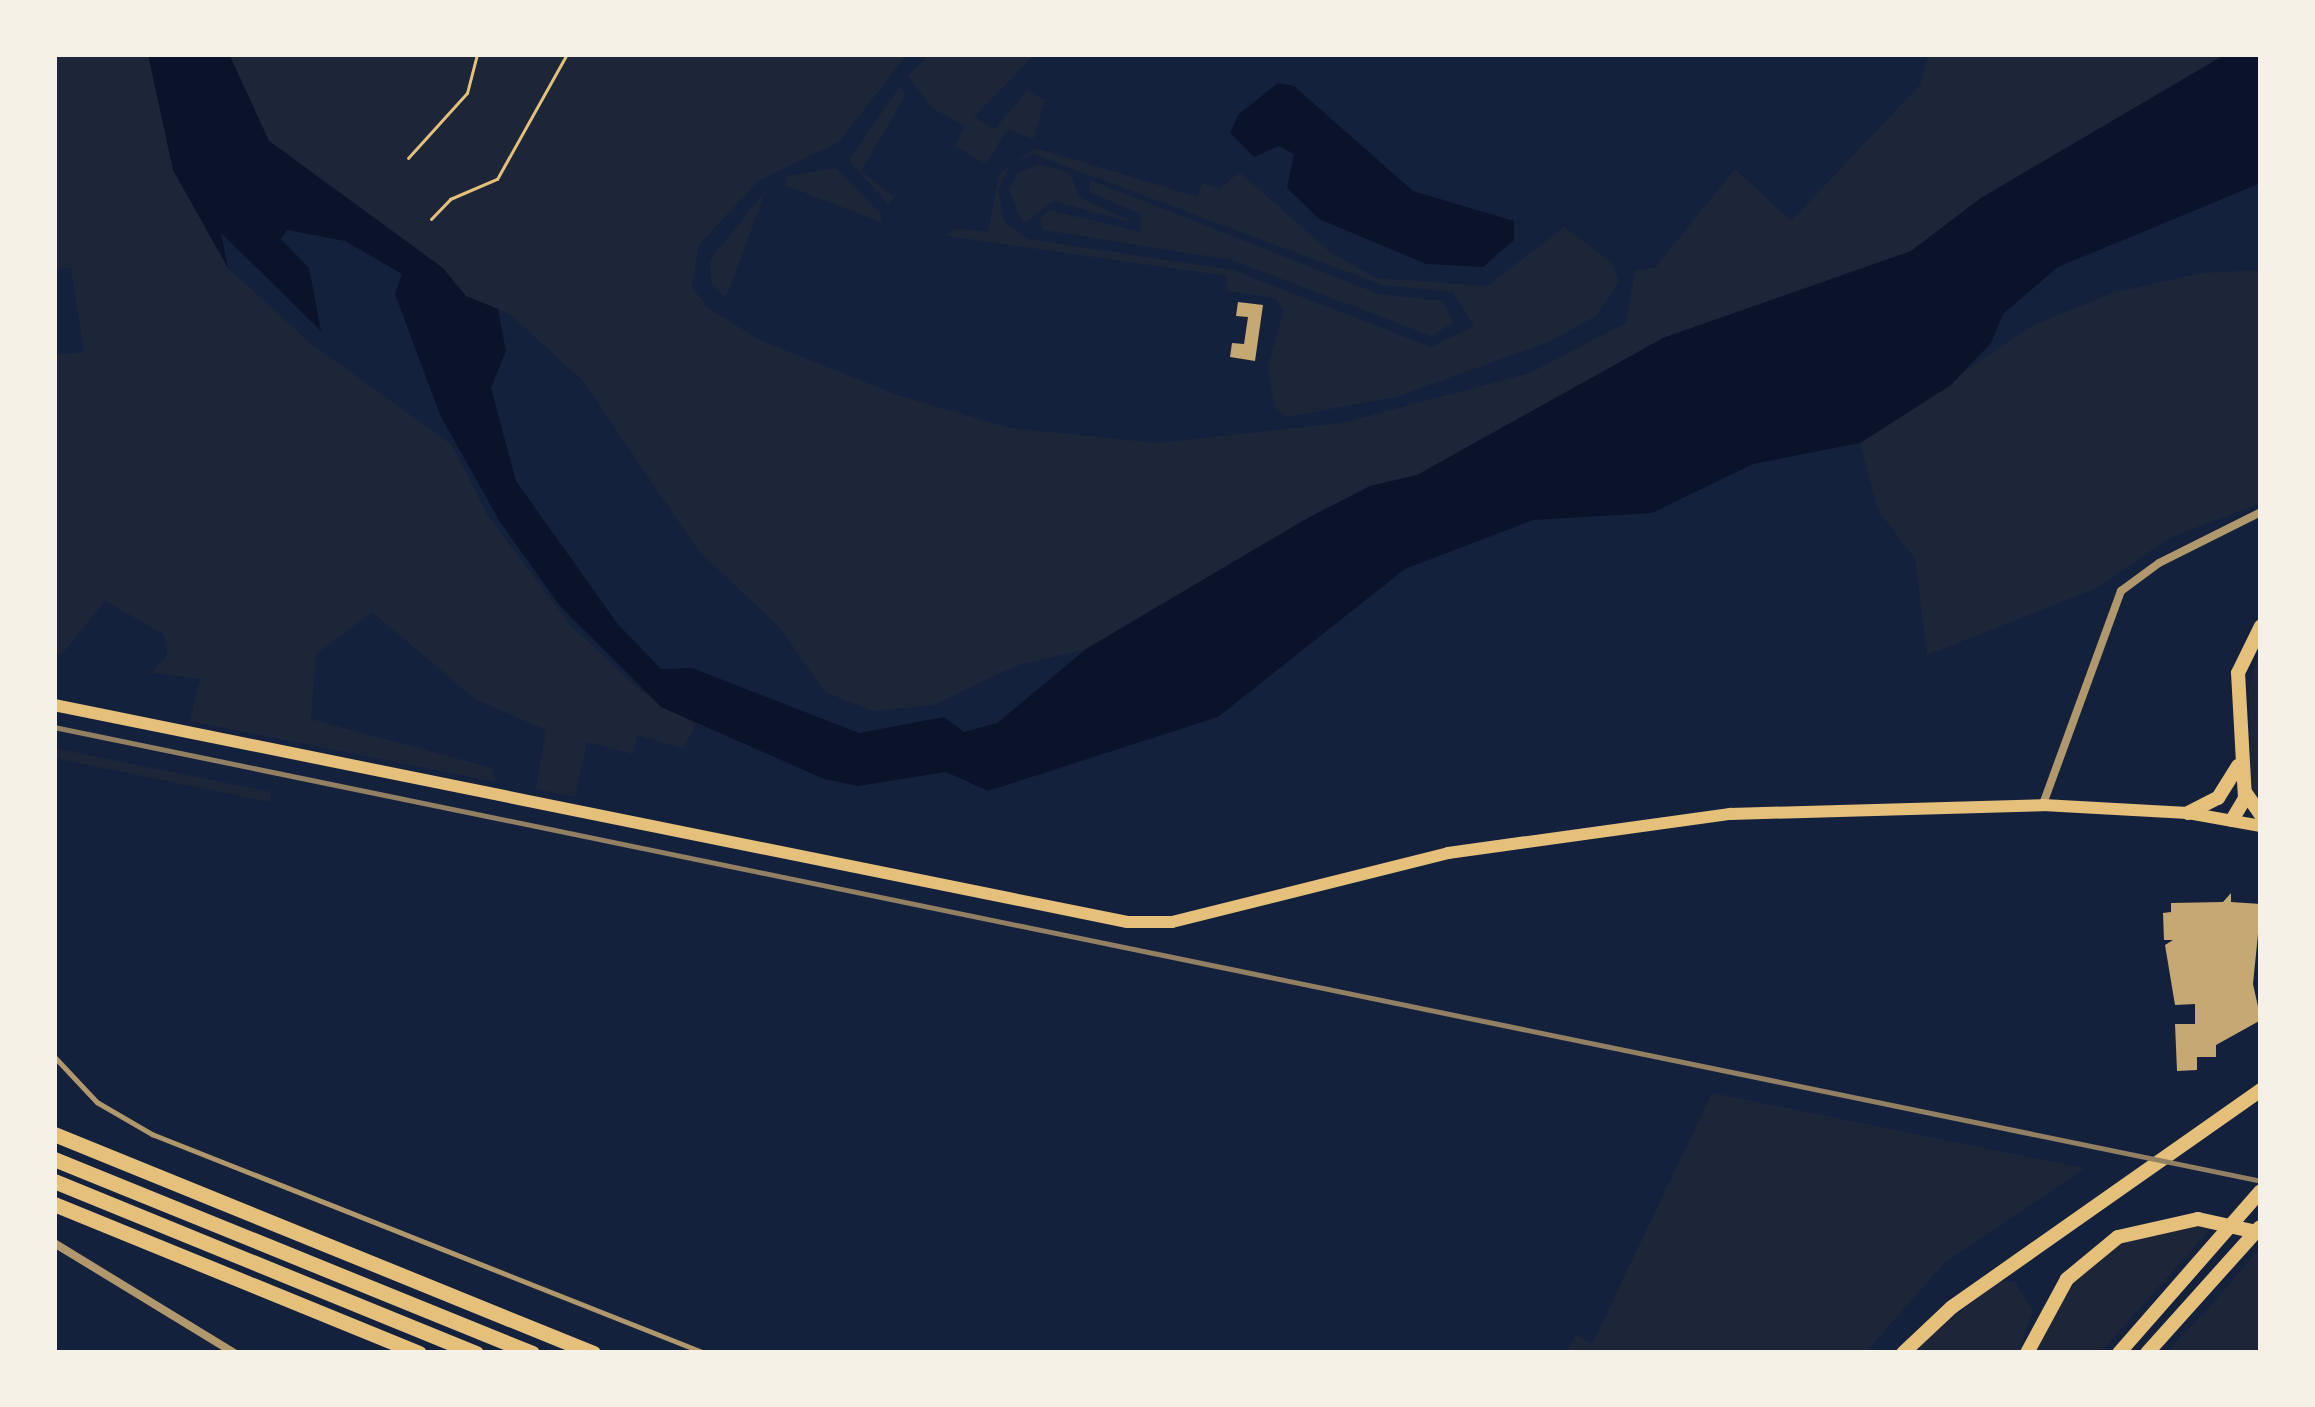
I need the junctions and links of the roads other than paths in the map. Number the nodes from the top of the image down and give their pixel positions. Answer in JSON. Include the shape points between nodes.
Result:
{"nodes":[{"id":1,"x":2261,"y":512,"type":"edge"},
{"id":2,"x":2261,"y":626,"type":"edge"},
{"id":3,"x":54,"y":705,"type":"edge"},
{"id":4,"x":2240,"y":760,"type":"junction"},
{"id":5,"x":2228,"y":788,"type":"junction"},
{"id":6,"x":2245,"y":792,"type":"junction"},
{"id":7,"x":2043,"y":805,"type":"junction"},
{"id":8,"x":2188,"y":813,"type":"junction"},
{"id":9,"x":2261,"y":815,"type":"edge"},
{"id":10,"x":2232,"y":820,"type":"junction"},
{"id":11,"x":2261,"y":826,"type":"edge"},
{"id":12,"x":54,"y":1056,"type":"edge"},
{"id":13,"x":2261,"y":1090,"type":"edge"},
{"id":14,"x":54,"y":1134,"type":"edge"},
{"id":15,"x":54,"y":1159,"type":"edge"},
{"id":16,"x":54,"y":1180,"type":"edge"},
{"id":17,"x":2261,"y":1191,"type":"edge"},
{"id":18,"x":54,"y":1204,"type":"edge"},
{"id":19,"x":2261,"y":1229,"type":"edge"},
{"id":20,"x":54,"y":1243,"type":"edge"},
{"id":21,"x":234,"y":1353,"type":"edge"},
{"id":22,"x":418,"y":1353,"type":"edge"},
{"id":23,"x":476,"y":1353,"type":"edge"},
{"id":24,"x":532,"y":1353,"type":"edge"},
{"id":25,"x":593,"y":1353,"type":"edge"},
{"id":26,"x":705,"y":1353,"type":"edge"},
{"id":27,"x":1903,"y":1353,"type":"edge"},
{"id":28,"x":2027,"y":1353,"type":"edge"},
{"id":29,"x":2119,"y":1353,"type":"edge"},
{"id":30,"x":2147,"y":1353,"type":"edge"}],
"edges":[{"from":1,"to":7,"type":"street","via":[[2159,563],[2112,603]]},
{"from":2,"to":4,"type":"highway","via":[[2238,673]]},
{"from":3,"to":7,"type":"main road","via":[[1126,922],[1192,918],[1428,856],[1730,814]]},
{"from":4,"to":5,"type":"highway"},
{"from":4,"to":6,"type":"highway"},
{"from":5,"to":8,"type":"highway"},
{"from":5,"to":10,"type":"highway"},
{"from":6,"to":9,"type":"highway"},
{"from":6,"to":10,"type":"highway"},
{"from":7,"to":8,"type":"main road"},
{"from":8,"to":10,"type":"main road"},
{"from":10,"to":11,"type":"main road"},
{"from":12,"to":26,"type":"lane","via":[[97,1102],[152,1134]]},
{"from":13,"to":27,"type":"highway","via":[[1952,1307]]},
{"from":14,"to":25,"type":"highway"},
{"from":15,"to":24,"type":"highway"},
{"from":16,"to":23,"type":"highway"},
{"from":17,"to":29,"type":"highway"},
{"from":18,"to":22,"type":"highway"},
{"from":19,"to":28,"type":"highway","via":[[2218,1220],[2150,1225],[2105,1244],[2067,1280]]},
{"from":19,"to":30,"type":"highway"},
{"from":20,"to":21,"type":"street"}]}
